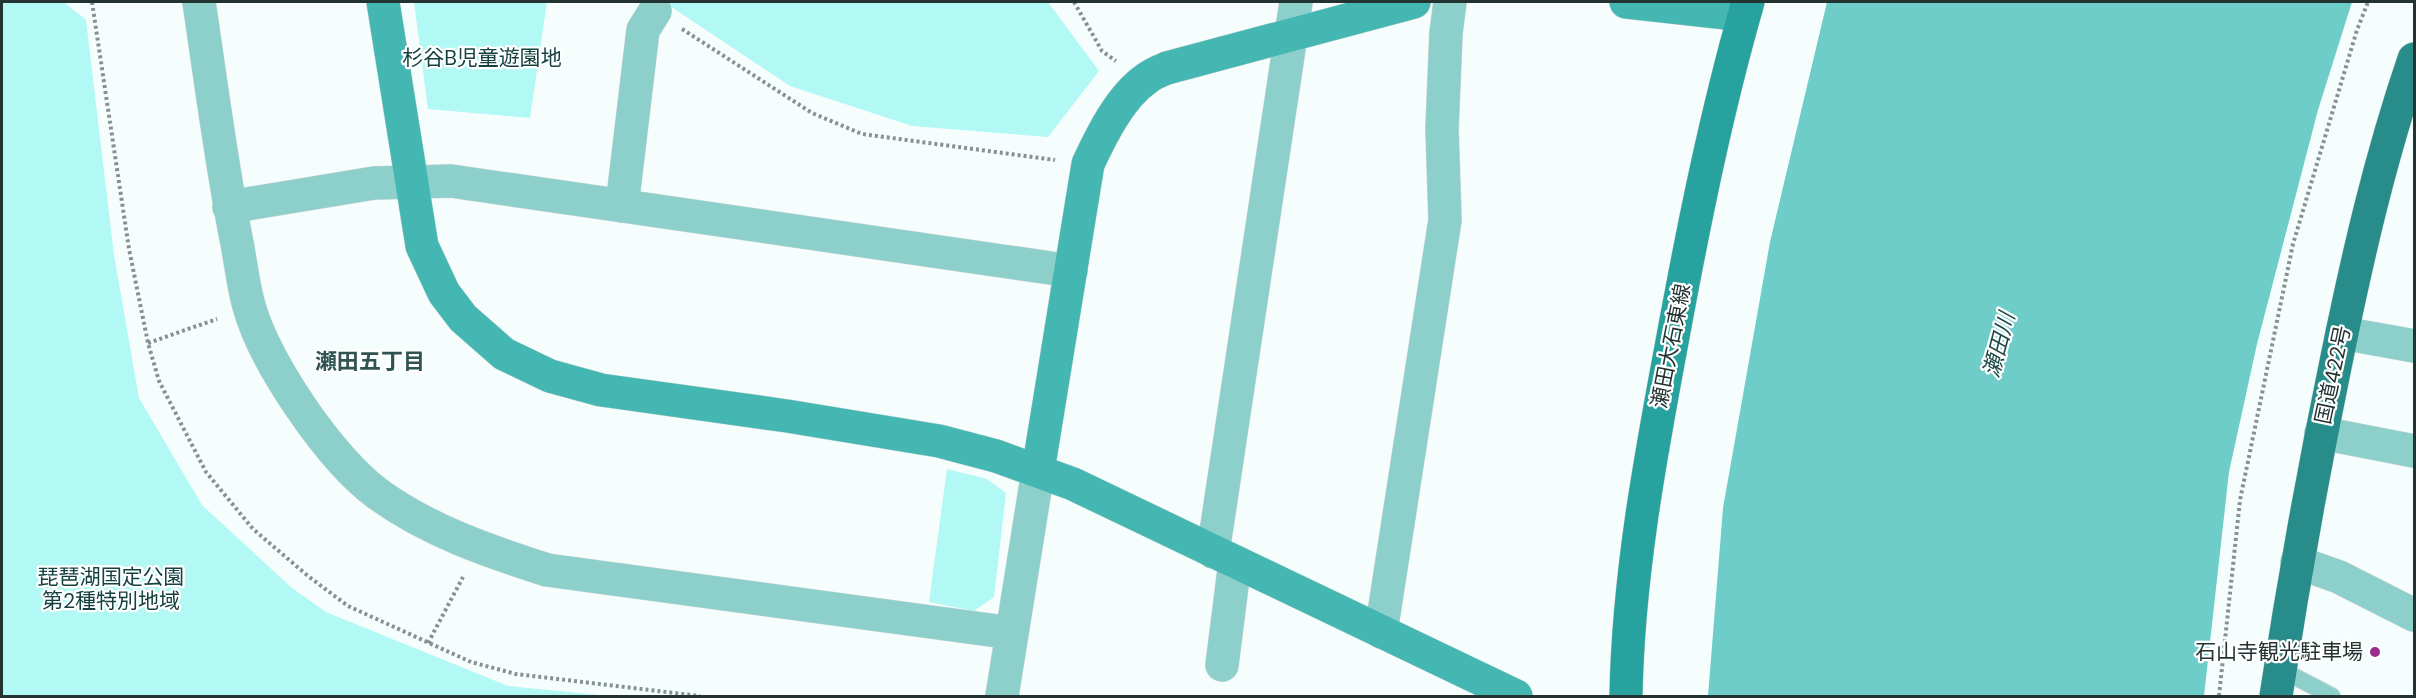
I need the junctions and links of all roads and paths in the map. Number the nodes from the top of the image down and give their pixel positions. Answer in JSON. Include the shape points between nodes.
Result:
{"nodes":[{"id":1,"x":92,"y":2,"type":"edge"},
{"id":2,"x":199,"y":2,"type":"edge"},
{"id":3,"x":384,"y":2,"type":"edge"},
{"id":4,"x":1074,"y":2,"type":"edge"},
{"id":5,"x":1296,"y":2,"type":"edge"},
{"id":6,"x":1414,"y":2,"type":"edge"},
{"id":7,"x":1450,"y":2,"type":"edge"},
{"id":8,"x":1626,"y":2,"type":"edge"},
{"id":9,"x":2368,"y":2,"type":"edge"},
{"id":10,"x":1746,"y":8,"type":"edge"},
{"id":11,"x":655,"y":10,"type":"joint"},
{"id":12,"x":1291,"y":33,"type":"junction"},
{"id":13,"x":2415,"y":59,"type":"edge"},
{"id":14,"x":1145,"y":79,"type":"junction"},
{"id":15,"x":1088,"y":164,"type":"junction"},
{"id":16,"x":412,"y":182,"type":"junction"},
{"id":17,"x":622,"y":206,"type":"junction"},
{"id":18,"x":230,"y":207,"type":"junction"},
{"id":19,"x":1071,"y":271,"type":"junction"},
{"id":20,"x":249,"y":308,"type":"junction"},
{"id":21,"x":2342,"y":333,"type":"junction"},
{"id":22,"x":148,"y":343,"type":"junction"},
{"id":23,"x":2415,"y":346,"type":"edge"},
{"id":24,"x":2321,"y":433,"type":"junction"},
{"id":25,"x":2415,"y":451,"type":"edge"},
{"id":26,"x":1038,"y":471,"type":"junction"},
{"id":27,"x":478,"y":548,"type":"junction"},
{"id":28,"x":1224,"y":557,"type":"junction"},
{"id":29,"x":2297,"y":561,"type":"junction"},
{"id":30,"x":2415,"y":615,"type":"edge"},
{"id":31,"x":1381,"y":632,"type":"junction"},
{"id":32,"x":1012,"y":633,"type":"junction"},
{"id":33,"x":428,"y":643,"type":"junction"},
{"id":34,"x":1222,"y":665,"type":"dead end"},
{"id":35,"x":2278,"y":683,"type":"edge"},
{"id":36,"x":700,"y":696,"type":"edge"},
{"id":37,"x":1002,"y":696,"type":"edge"},
{"id":38,"x":1516,"y":696,"type":"edge"},
{"id":39,"x":1626,"y":696,"type":"edge"},
{"id":40,"x":2219,"y":696,"type":"edge"},
{"id":41,"x":2332,"y":696,"type":"edge"}],
"edges":[{"from":1,"to":22,"type":"path","via":[[129,249]]},
{"from":2,"to":18,"type":"street"},
{"from":3,"to":16,"type":"street"},
{"from":4,"to":14,"type":"path","via":[[1102,51]]},
{"from":5,"to":12,"type":"street"},
{"from":6,"to":12,"type":"street"},
{"from":7,"to":31,"type":"street","via":[[1442,129],[1445,220]]},
{"from":8,"to":10,"type":"street"},
{"from":9,"to":40,"type":"path","via":[[2294,244],[2240,500]]},
{"from":10,"to":39,"type":"main road","name":"瀬田大石東線","via":[[1684,279],[1659,412],[1635,572]]},
{"from":11,"to":15,"type":"path","via":[[812,113],[862,134]]},
{"from":11,"to":17,"type":"street","via":[[643,30]]},
{"from":12,"to":14,"type":"street","via":[[1167,68]]},
{"from":12,"to":28,"type":"street"},
{"from":13,"to":21,"type":"highway","name":"国道422号","via":[[2368,215]]},
{"from":14,"to":15,"type":"street","via":[[1108,124]]},
{"from":15,"to":19,"type":"street"},
{"from":16,"to":17,"type":"street","via":[[451,181]]},
{"from":16,"to":18,"type":"street","via":[[374,183]]},
{"from":16,"to":26,"type":"street","via":[[422,246],[444,293],[463,318],[504,354],[550,376],[601,390],[939,441]]},
{"from":17,"to":19,"type":"street"},
{"from":18,"to":20,"type":"street"},
{"from":19,"to":26,"type":"street"},
{"from":20,"to":22,"type":"path"},
{"from":20,"to":27,"type":"street","via":[[271,357],[302,409],[337,455],[377,494]]},
{"from":21,"to":23,"type":"street"},
{"from":21,"to":24,"type":"highway","name":"国道422号"},
{"from":22,"to":33,"type":"path","via":[[159,381],[206,471],[253,529],[348,606]]},
{"from":24,"to":25,"type":"street"},
{"from":24,"to":29,"type":"highway","name":"国道422号"},
{"from":26,"to":28,"type":"street"},
{"from":26,"to":32,"type":"street"},
{"from":27,"to":32,"type":"street","via":[[547,570]]},
{"from":27,"to":33,"type":"path"},
{"from":28,"to":31,"type":"street"},
{"from":28,"to":34,"type":"street"},
{"from":29,"to":30,"type":"street"},
{"from":29,"to":35,"type":"highway","name":"国道422号"},
{"from":31,"to":38,"type":"street"},
{"from":32,"to":37,"type":"street"},
{"from":33,"to":36,"type":"path","via":[[471,662],[516,674]]},
{"from":35,"to":41,"type":"lane"}]}
